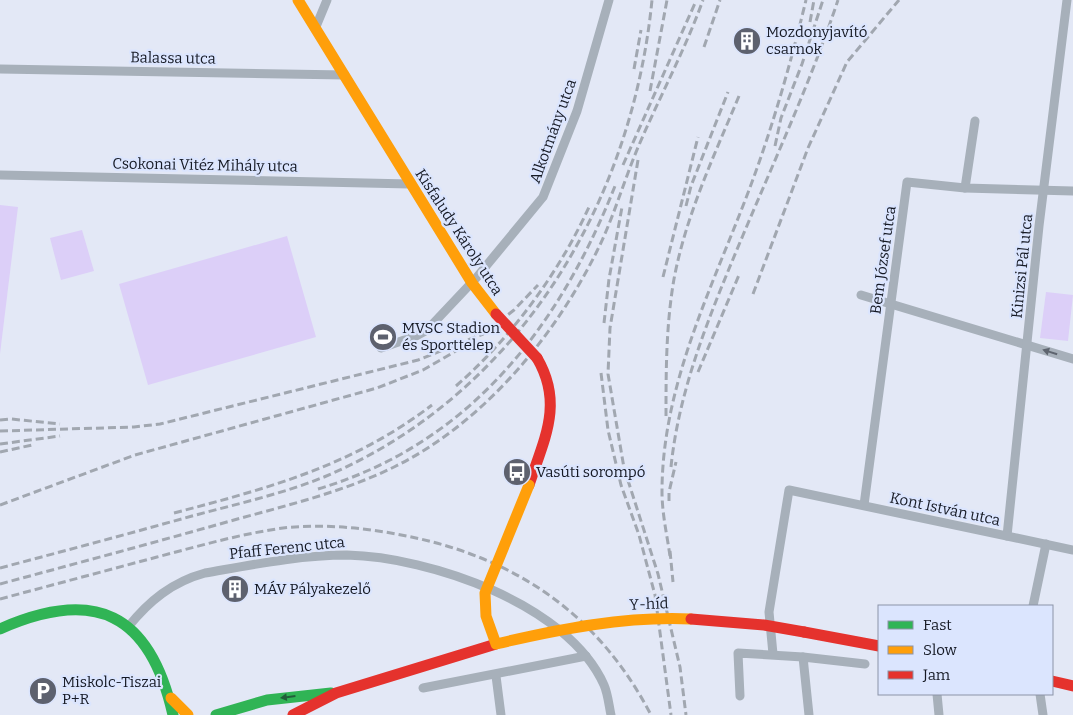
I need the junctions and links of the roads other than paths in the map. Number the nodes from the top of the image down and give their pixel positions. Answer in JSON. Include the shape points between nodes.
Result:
{"nodes":[{"id":1,"x":298,"y":0,"type":"edge"},
{"id":2,"x":327,"y":0,"type":"edge"},
{"id":3,"x":609,"y":0,"type":"edge"},
{"id":4,"x":1067,"y":0,"type":"edge"},
{"id":5,"x":315,"y":29,"type":"junction"},
{"id":6,"x":0,"y":69,"type":"edge"},
{"id":7,"x":345,"y":75,"type":"junction"},
{"id":8,"x":975,"y":121,"type":"dead end"},
{"id":9,"x":0,"y":174,"type":"edge"},
{"id":10,"x":410,"y":184,"type":"junction"},
{"id":11,"x":965,"y":188,"type":"junction"},
{"id":12,"x":1045,"y":190,"type":"junction"},
{"id":13,"x":1073,"y":191,"type":"edge"},
{"id":14,"x":472,"y":283,"type":"junction"},
{"id":15,"x":861,"y":295,"type":"dead end"},
{"id":16,"x":891,"y":304,"type":"junction"},
{"id":17,"x":1027,"y":345,"type":"junction"},
{"id":18,"x":381,"y":348,"type":"dead end"},
{"id":19,"x":1073,"y":359,"type":"edge"},
{"id":20,"x":864,"y":505,"type":"junction"},
{"id":21,"x":1007,"y":536,"type":"junction"},
{"id":22,"x":1046,"y":544,"type":"junction"},
{"id":23,"x":1073,"y":550,"type":"edge"},
{"id":24,"x":1033,"y":605,"type":"edge"},
{"id":25,"x":128,"y":627,"type":"junction"},
{"id":26,"x":0,"y":629,"type":"edge"},
{"id":27,"x":496,"y":644,"type":"junction"},
{"id":28,"x":878,"y":646,"type":"edge"},
{"id":29,"x":773,"y":654,"type":"junction"},
{"id":30,"x":586,"y":656,"type":"junction"},
{"id":31,"x":803,"y":657,"type":"junction"},
{"id":32,"x":865,"y":664,"type":"dead end"},
{"id":33,"x":496,"y":676,"type":"junction"},
{"id":34,"x":1053,"y":681,"type":"edge"},
{"id":35,"x":1073,"y":686,"type":"edge"},
{"id":36,"x":423,"y":688,"type":"dead end"},
{"id":37,"x":336,"y":693,"type":"junction"},
{"id":38,"x":937,"y":695,"type":"edge"},
{"id":39,"x":1040,"y":695,"type":"edge"},
{"id":40,"x":170,"y":696,"type":"junction"},
{"id":41,"x":740,"y":696,"type":"dead end"},
{"id":42,"x":173,"y":715,"type":"edge"},
{"id":43,"x":188,"y":715,"type":"edge"},
{"id":44,"x":216,"y":715,"type":"edge"},
{"id":45,"x":293,"y":715,"type":"edge"},
{"id":46,"x":501,"y":715,"type":"edge"},
{"id":47,"x":611,"y":715,"type":"edge"},
{"id":48,"x":809,"y":715,"type":"edge"},
{"id":49,"x":939,"y":715,"type":"edge"},
{"id":50,"x":1043,"y":715,"type":"edge"}],
"edges":[{"from":1,"to":5,"type":"main road","name":"Kisfaludy Károly utca"},
{"from":2,"to":5,"type":"street"},
{"from":3,"to":14,"type":"street","name":"Alkotmány utca","via":[[577,111],[543,197]]},
{"from":4,"to":12,"type":"street","name":"Kinizsi Pál utca"},
{"from":5,"to":7,"type":"main road","name":"Kisfaludy Károly utca"},
{"from":6,"to":7,"type":"street","name":"Balassa utca"},
{"from":7,"to":10,"type":"main road","name":"Kisfaludy Károly utca"},
{"from":8,"to":11,"type":"street"},
{"from":9,"to":10,"type":"street","name":"Csokonai Vitéz Mihály utca"},
{"from":10,"to":14,"type":"main road","name":"Kisfaludy Károly utca"},
{"from":11,"to":12,"type":"street","name":"Bem József utca"},
{"from":11,"to":16,"type":"street","name":"Bem József utca","via":[[907,182]]},
{"from":12,"to":13,"type":"street","name":"Bem József utca"},
{"from":12,"to":17,"type":"street","name":"Kinizsi Pál utca"},
{"from":14,"to":18,"type":"street","name":"Alkotmány utca","via":[[427,330]]},
{"from":14,"to":27,"type":"main road","name":"Kisfaludy Károly utca","bridge":true,"via":[[537,358],[549,380],[552,397],[549,419],[529,485],[485,593],[486,616]]},
{"from":15,"to":16,"type":"street"},
{"from":16,"to":17,"type":"street"},
{"from":16,"to":20,"type":"street","name":"Bem József utca"},
{"from":19,"to":17,"type":"street","one_way":true},
{"from":17,"to":21,"type":"street","name":"Kinizsi Pál utca"},
{"from":20,"to":21,"type":"street","name":"Kont István utca"},
{"from":20,"to":29,"type":"street","name":"Kont István utca","via":[[789,490],[769,612]]},
{"from":21,"to":22,"type":"street","name":"Kont István utca"},
{"from":22,"to":23,"type":"street","name":"Kont István utca"},
{"from":22,"to":24,"type":"street"},
{"from":25,"to":26,"type":"main road","via":[[101,613],[63,608]]},
{"from":25,"to":30,"type":"street","name":"Pfaff Ferenc utca","via":[[158,595],[191,577],[320,556],[370,556],[450,573],[494,592],[552,627]]},
{"from":25,"to":40,"type":"main road","via":[[145,641],[152,652]]},
{"from":27,"to":28,"type":"main road","name":"Y-híd","bridge":true,"via":[[576,626],[651,618],[730,620]]},
{"from":27,"to":37,"type":"main road","name":"Y-híd"},
{"from":29,"to":31,"type":"street"},
{"from":29,"to":41,"type":"street","via":[[738,653]]},
{"from":30,"to":33,"type":"street"},
{"from":30,"to":47,"type":"street","name":"Pfaff Ferenc utca","via":[[605,686]]},
{"from":31,"to":32,"type":"street"},
{"from":31,"to":48,"type":"street"},
{"from":33,"to":36,"type":"street"},
{"from":33,"to":46,"type":"street"},
{"from":34,"to":35,"type":"main road"},
{"from":37,"to":44,"type":"main road","one_way":true,"via":[[267,700]]},
{"from":37,"to":45,"type":"main road"},
{"from":38,"to":49,"type":"street"},
{"from":39,"to":50,"type":"street"},
{"from":40,"to":42,"type":"main road"},
{"from":40,"to":43,"type":"main road"}]}
